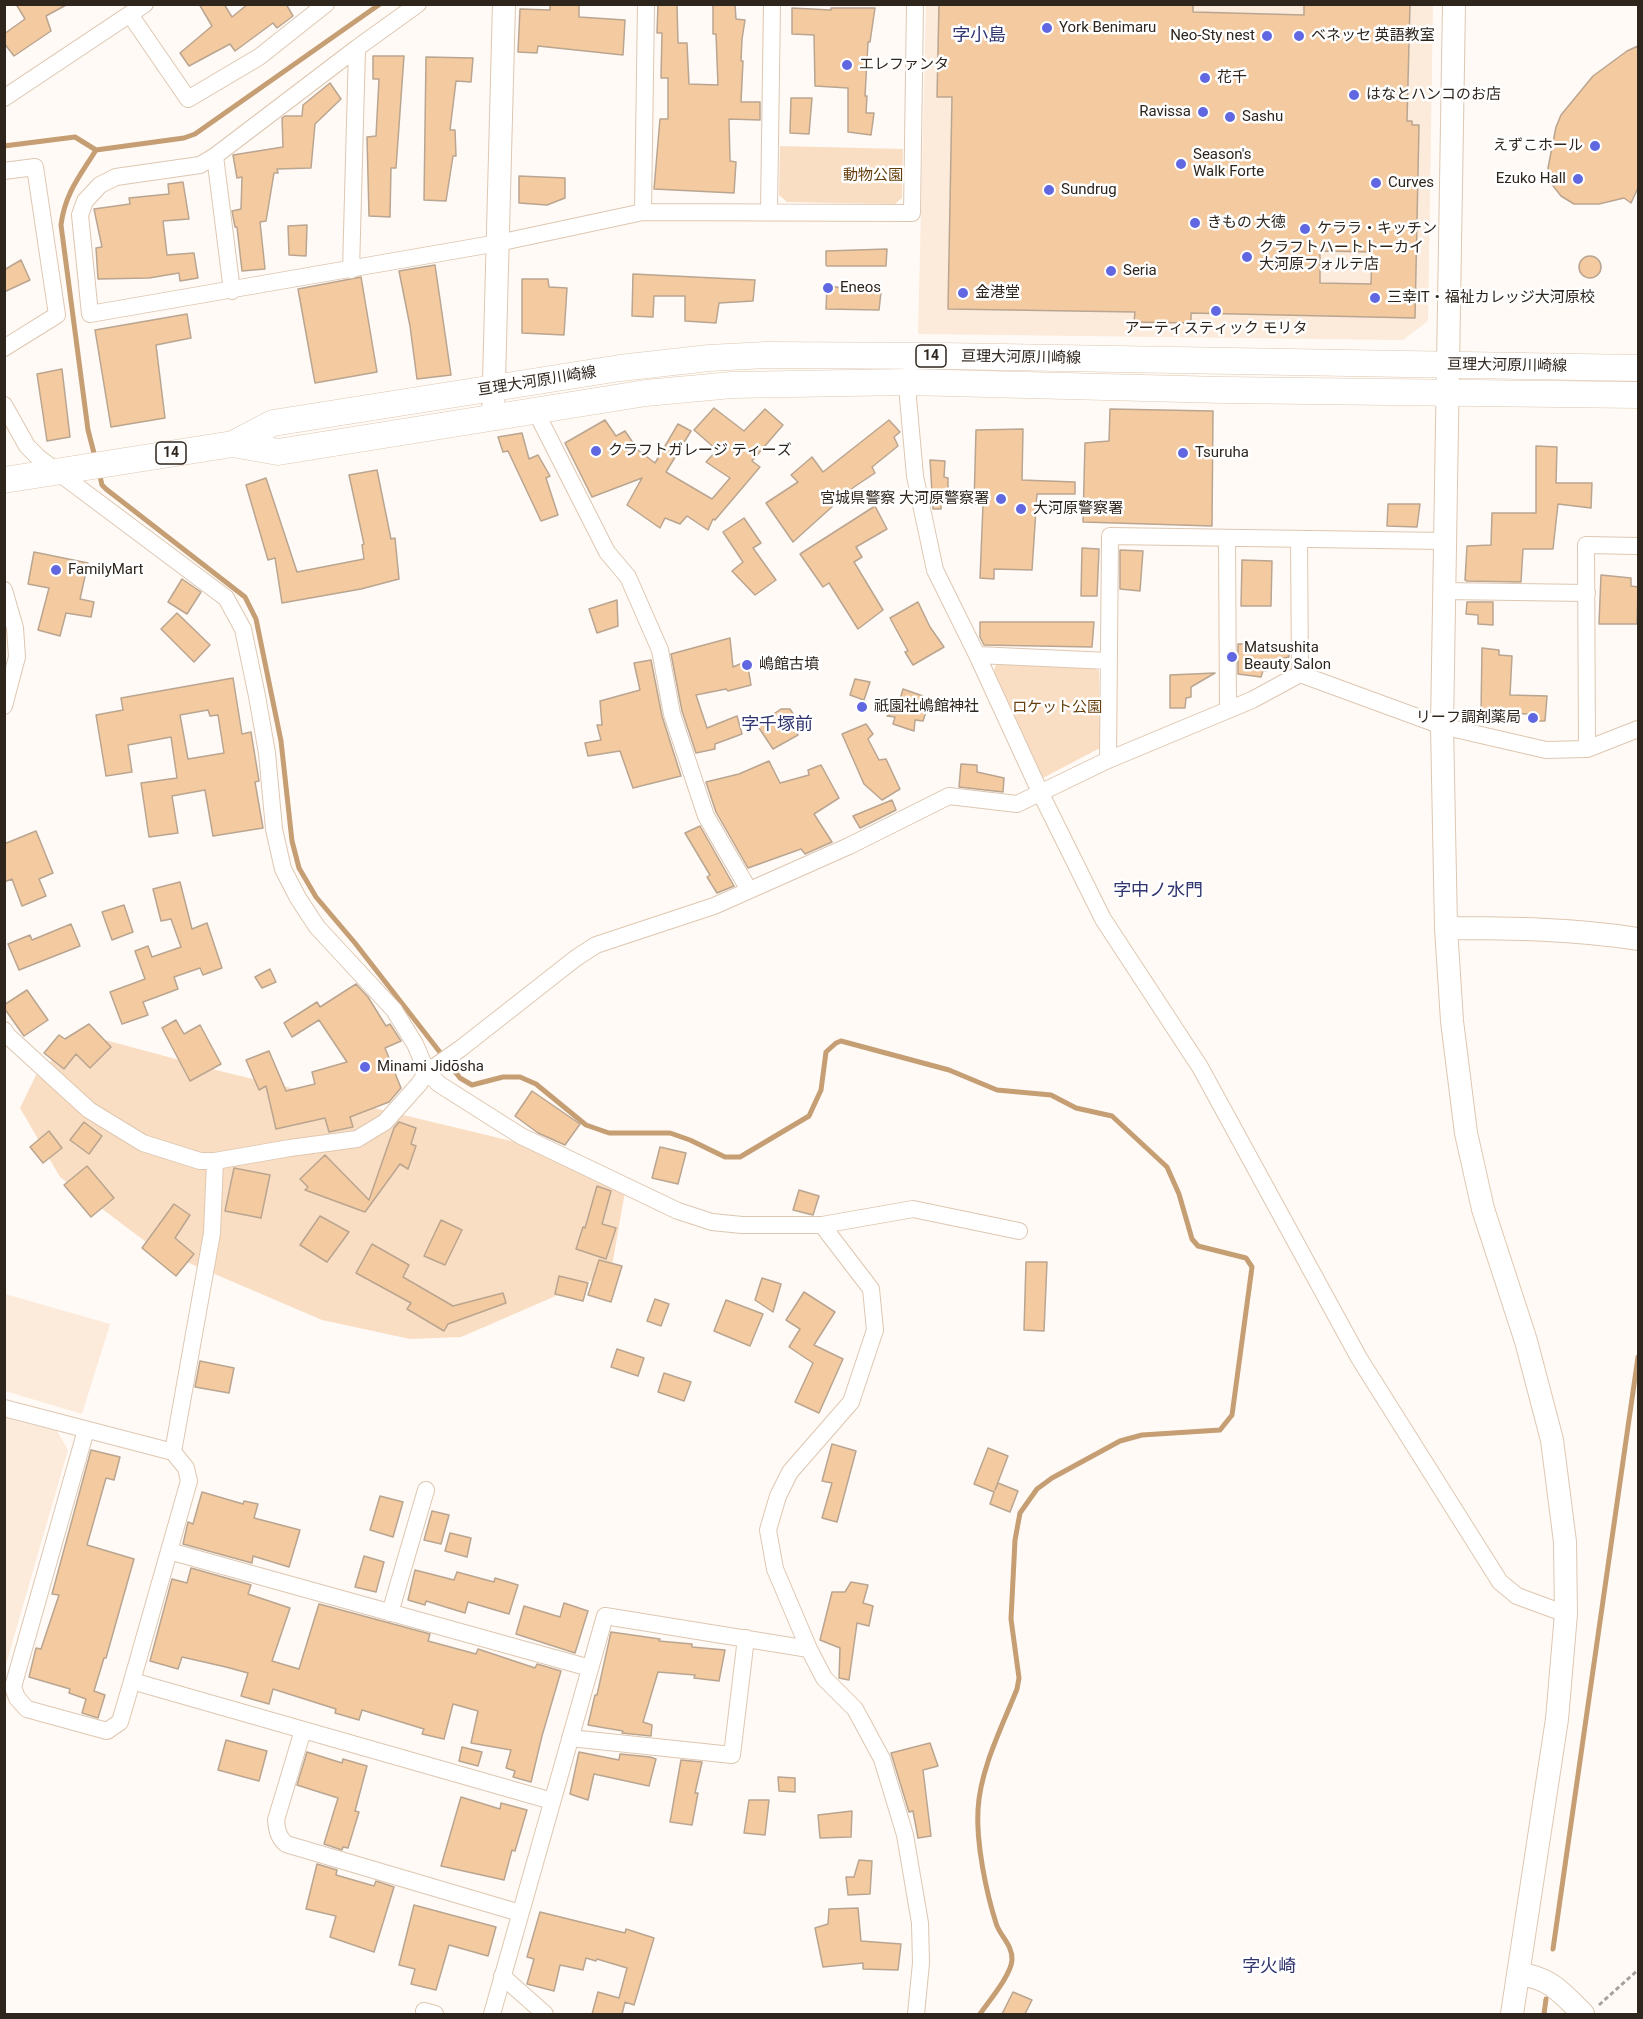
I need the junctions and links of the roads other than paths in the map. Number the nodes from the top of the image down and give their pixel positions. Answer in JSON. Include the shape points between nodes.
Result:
{"nodes":[{"id":1,"x":145,"y":4,"type":"edge"},
{"id":2,"x":326,"y":4,"type":"edge"},
{"id":3,"x":418,"y":4,"type":"edge"},
{"id":4,"x":504,"y":4,"type":"edge"},
{"id":5,"x":646,"y":4,"type":"edge"},
{"id":6,"x":772,"y":4,"type":"edge"},
{"id":7,"x":915,"y":4,"type":"edge"},
{"id":8,"x":1454,"y":4,"type":"edge"},
{"id":9,"x":131,"y":15,"type":"junction"},
{"id":10,"x":357,"y":48,"type":"junction"},
{"id":11,"x":4,"y":98,"type":"edge"},
{"id":12,"x":215,"y":156,"type":"junction"},
{"id":13,"x":4,"y":171,"type":"edge"},
{"id":14,"x":769,"y":211,"type":"junction"},
{"id":15,"x":643,"y":212,"type":"junction"},
{"id":16,"x":498,"y":243,"type":"junction"},
{"id":17,"x":351,"y":270,"type":"junction"},
{"id":18,"x":232,"y":291,"type":"junction"},
{"id":19,"x":4,"y":348,"type":"edge"},
{"id":20,"x":909,"y":357,"type":"junction"},
{"id":21,"x":1447,"y":366,"type":"junction"},
{"id":22,"x":1638,"y":368,"type":"edge"},
{"id":23,"x":909,"y":382,"type":"junction"},
{"id":24,"x":494,"y":390,"type":"junction"},
{"id":25,"x":1447,"y":392,"type":"junction"},
{"id":26,"x":1638,"y":395,"type":"edge"},
{"id":27,"x":4,"y":405,"type":"edge"},
{"id":28,"x":536,"y":412,"type":"junction"},
{"id":29,"x":494,"y":419,"type":"junction"},
{"id":30,"x":234,"y":444,"type":"junction"},
{"id":31,"x":59,"y":472,"type":"junction"},
{"id":32,"x":4,"y":480,"type":"edge"},
{"id":33,"x":1227,"y":538,"type":"junction"},
{"id":34,"x":1299,"y":540,"type":"junction"},
{"id":35,"x":1444,"y":541,"type":"junction"},
{"id":36,"x":1638,"y":546,"type":"edge"},
{"id":37,"x":4,"y":590,"type":"edge"},
{"id":38,"x":1444,"y":591,"type":"junction"},
{"id":39,"x":1587,"y":593,"type":"junction"},
{"id":40,"x":977,"y":655,"type":"junction"},
{"id":41,"x":1109,"y":661,"type":"junction"},
{"id":42,"x":1300,"y":674,"type":"junction"},
{"id":43,"x":4,"y":706,"type":"edge"},
{"id":44,"x":1228,"y":709,"type":"junction"},
{"id":45,"x":1442,"y":726,"type":"junction"},
{"id":46,"x":1638,"y":729,"type":"edge"},
{"id":47,"x":1587,"y":749,"type":"junction"},
{"id":48,"x":1108,"y":760,"type":"junction"},
{"id":49,"x":1041,"y":792,"type":"junction"},
{"id":50,"x":748,"y":890,"type":"junction"},
{"id":51,"x":1446,"y":928,"type":"junction"},
{"id":52,"x":1638,"y":939,"type":"edge"},
{"id":53,"x":4,"y":1030,"type":"edge"},
{"id":54,"x":433,"y":1068,"type":"junction"},
{"id":55,"x":215,"y":1161,"type":"junction"},
{"id":56,"x":822,"y":1225,"type":"junction"},
{"id":57,"x":1019,"y":1231,"type":"dead end"},
{"id":58,"x":4,"y":1408,"type":"edge"},
{"id":59,"x":86,"y":1430,"type":"junction"},
{"id":60,"x":173,"y":1452,"type":"junction"},
{"id":61,"x":426,"y":1490,"type":"dead end"},
{"id":62,"x":169,"y":1551,"type":"junction"},
{"id":63,"x":390,"y":1612,"type":"junction"},
{"id":64,"x":1566,"y":1614,"type":"junction"},
{"id":65,"x":746,"y":1638,"type":"junction"},
{"id":66,"x":808,"y":1649,"type":"junction"},
{"id":67,"x":590,"y":1668,"type":"junction"},
{"id":68,"x":132,"y":1681,"type":"junction"},
{"id":69,"x":303,"y":1730,"type":"junction"},
{"id":70,"x":570,"y":1738,"type":"junction"},
{"id":71,"x":552,"y":1801,"type":"junction"},
{"id":72,"x":520,"y":1913,"type":"junction"},
{"id":73,"x":1518,"y":1974,"type":"junction"},
{"id":74,"x":502,"y":1976,"type":"junction"},
{"id":75,"x":1590,"y":2011,"type":"edge"},
{"id":76,"x":492,"y":2014,"type":"edge"},
{"id":77,"x":545,"y":2014,"type":"edge"},
{"id":78,"x":916,"y":2014,"type":"edge"},
{"id":79,"x":1512,"y":2014,"type":"edge"}],
"edges":[{"from":1,"to":9,"type":"street"},
{"from":2,"to":9,"type":"street","via":[[259,57],[188,99]]},
{"from":3,"to":10,"type":"street"},
{"from":4,"to":16,"type":"street"},
{"from":5,"to":15,"type":"street"},
{"from":6,"to":14,"type":"street"},
{"from":7,"to":14,"type":"street","via":[[912,213]]},
{"from":8,"to":21,"type":"street"},
{"from":9,"to":11,"type":"street"},
{"from":10,"to":12,"type":"street"},
{"from":10,"to":17,"type":"street"},
{"from":12,"to":18,"type":"street"},
{"from":12,"to":18,"type":"street","via":[[200,165],[116,177],[100,185],[85,201],[80,215],[90,314]]},
{"from":13,"to":19,"type":"street","via":[[34,167],[57,315]]},
{"from":14,"to":15,"type":"street"},
{"from":15,"to":16,"type":"street"},
{"from":16,"to":17,"type":"street"},
{"from":16,"to":24,"type":"street"},
{"from":17,"to":18,"type":"street"},
{"from":20,"to":21,"type":"main road","name":"亘理大河原川崎線","number":"14"},
{"from":20,"to":23,"type":"street"},
{"from":20,"to":24,"type":"main road","name":"亘理大河原川崎線","number":"14","via":[[709,358],[621,368]]},
{"from":21,"to":22,"type":"main road","name":"亘理大河原川崎線","number":"14"},
{"from":21,"to":25,"type":"street"},
{"from":23,"to":25,"type":"main road","name":"亘理大河原川崎線","number":"14"},
{"from":23,"to":28,"type":"main road","name":"亘理大河原川崎線","number":"14","via":[[732,385],[646,393]]},
{"from":23,"to":40,"type":"street","via":[[915,476],[935,570]]},
{"from":24,"to":29,"type":"street"},
{"from":24,"to":30,"type":"main road","name":"亘理大河原川崎線","number":"14","via":[[273,423]]},
{"from":25,"to":26,"type":"main road","name":"亘理大河原川崎線","number":"14"},
{"from":25,"to":35,"type":"street"},
{"from":27,"to":31,"type":"street","via":[[27,446]]},
{"from":28,"to":29,"type":"main road","name":"亘理大河原川崎線","number":"14"},
{"from":28,"to":50,"type":"street","via":[[607,552],[628,577],[660,650],[672,714],[706,816]]},
{"from":29,"to":30,"type":"main road","name":"亘理大河原川崎線","number":"14","via":[[278,452]]},
{"from":30,"to":31,"type":"main road","name":"亘理大河原川崎線","number":"14"},
{"from":31,"to":32,"type":"main road","name":"亘理大河原川崎線","number":"14"},
{"from":31,"to":54,"type":"street","via":[[226,598],[243,629],[267,753],[274,829],[283,869],[318,927],[394,1010]]},
{"from":33,"to":34,"type":"street"},
{"from":33,"to":41,"type":"street","via":[[1110,536]]},
{"from":33,"to":44,"type":"street"},
{"from":34,"to":35,"type":"street"},
{"from":34,"to":42,"type":"street"},
{"from":35,"to":38,"type":"street"},
{"from":36,"to":39,"type":"street","via":[[1586,545]]},
{"from":37,"to":43,"type":"street","via":[[15,628],[17,657]]},
{"from":38,"to":39,"type":"street"},
{"from":38,"to":45,"type":"street"},
{"from":39,"to":47,"type":"street"},
{"from":40,"to":41,"type":"street"},
{"from":40,"to":49,"type":"street"},
{"from":41,"to":48,"type":"street"},
{"from":42,"to":44,"type":"street"},
{"from":42,"to":45,"type":"street"},
{"from":44,"to":48,"type":"street"},
{"from":45,"to":47,"type":"street","via":[[1546,750]]},
{"from":45,"to":51,"type":"street"},
{"from":46,"to":47,"type":"street"},
{"from":48,"to":49,"type":"street"},
{"from":49,"to":50,"type":"street","via":[[1017,804],[949,796]]},
{"from":49,"to":64,"type":"street","via":[[1103,919],[1200,1067],[1359,1358],[1500,1582],[1517,1596]]},
{"from":50,"to":54,"type":"street","via":[[714,906],[596,945]]},
{"from":51,"to":52,"type":"street","via":[[1552,929]]},
{"from":51,"to":64,"type":"street","via":[[1452,1021],[1466,1133],[1483,1209],[1526,1341],[1552,1440],[1565,1542]]},
{"from":53,"to":55,"type":"street","via":[[89,1110],[143,1143],[200,1161]]},
{"from":54,"to":55,"type":"street","via":[[385,1122],[357,1139]]},
{"from":54,"to":56,"type":"street","via":[[439,1084],[521,1136],[678,1211],[712,1222],[742,1225]]},
{"from":55,"to":60,"type":"street","via":[[212,1233]]},
{"from":56,"to":57,"type":"street","via":[[913,1209]]},
{"from":56,"to":66,"type":"street","via":[[870,1289],[875,1330],[851,1402],[790,1472],[768,1530],[775,1569]]},
{"from":58,"to":59,"type":"street"},
{"from":59,"to":60,"type":"street"},
{"from":59,"to":68,"type":"street","via":[[13,1687],[27,1709],[107,1731],[120,1722]]},
{"from":60,"to":62,"type":"street","via":[[186,1468],[189,1481]]},
{"from":61,"to":63,"type":"street"},
{"from":62,"to":63,"type":"street"},
{"from":62,"to":68,"type":"street"},
{"from":63,"to":67,"type":"street"},
{"from":64,"to":73,"type":"street","via":[[1557,1719]]},
{"from":65,"to":66,"type":"street"},
{"from":65,"to":67,"type":"street","via":[[605,1616]]},
{"from":65,"to":70,"type":"street","via":[[732,1755]]},
{"from":66,"to":78,"type":"street","via":[[824,1677],[855,1709],[882,1759],[905,1835],[920,1923]]},
{"from":67,"to":70,"type":"street"},
{"from":68,"to":69,"type":"street"},
{"from":69,"to":71,"type":"street"},
{"from":69,"to":72,"type":"street","via":[[276,1820],[286,1844]]},
{"from":70,"to":71,"type":"street"},
{"from":71,"to":72,"type":"street"},
{"from":72,"to":74,"type":"street"},
{"from":73,"to":75,"type":"street","via":[[1533,1975],[1552,1984]]},
{"from":73,"to":79,"type":"street"},
{"from":74,"to":76,"type":"street"},
{"from":74,"to":77,"type":"street"}]}
